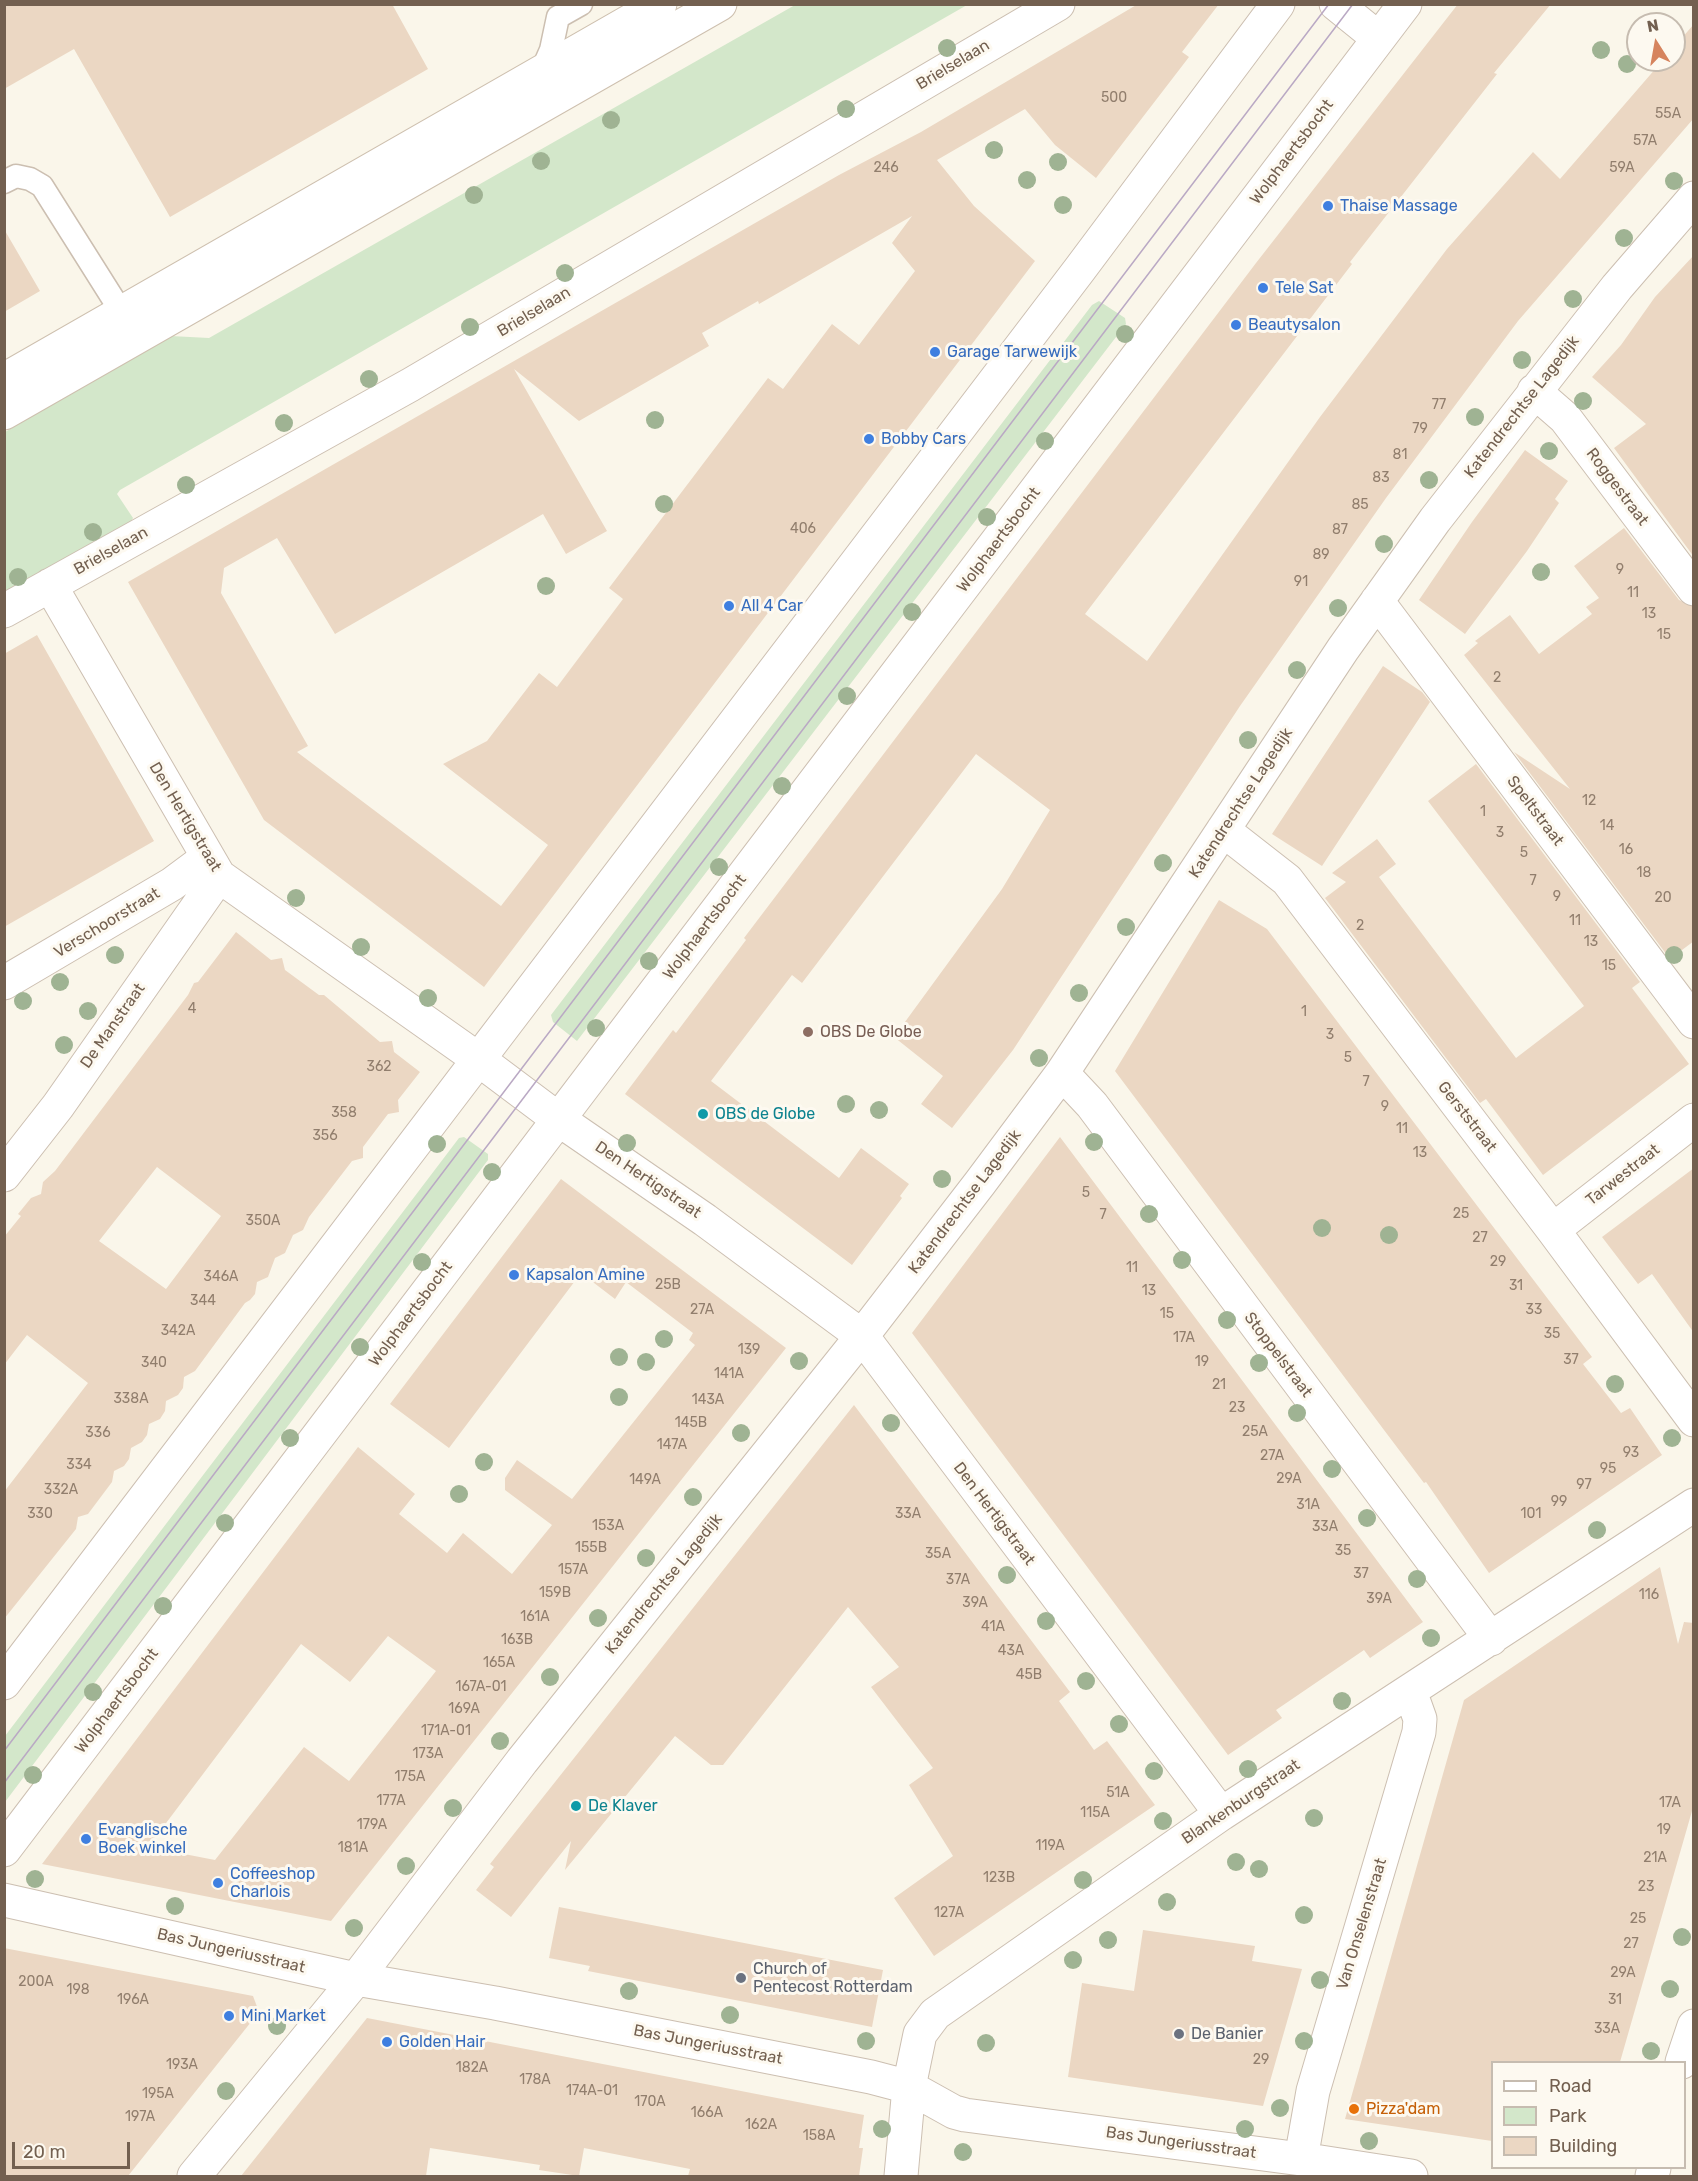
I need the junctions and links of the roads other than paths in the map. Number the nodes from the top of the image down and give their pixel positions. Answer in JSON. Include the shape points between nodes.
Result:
{"nodes":[{"id":1,"x":581,"y":4,"type":"edge"},
{"id":2,"x":660,"y":4,"type":"edge"},
{"id":3,"x":720,"y":4,"type":"edge"},
{"id":4,"x":1058,"y":4,"type":"edge"},
{"id":5,"x":1278,"y":4,"type":"edge"},
{"id":6,"x":1336,"y":4,"type":"edge"},
{"id":7,"x":1406,"y":4,"type":"edge"},
{"id":8,"x":1378,"y":38,"type":"junction"},
{"id":9,"x":541,"y":73,"type":"junction"},
{"id":10,"x":4,"y":182,"type":"edge"},
{"id":11,"x":1694,"y":198,"type":"edge"},
{"id":12,"x":129,"y":324,"type":"junction"},
{"id":13,"x":4,"y":380,"type":"edge"},
{"id":14,"x":1534,"y":391,"type":"junction"},
{"id":15,"x":4,"y":413,"type":"edge"},
{"id":16,"x":50,"y":585,"type":"junction"},
{"id":17,"x":1694,"y":589,"type":"edge"},
{"id":18,"x":1377,"y":601,"type":"junction"},
{"id":19,"x":4,"y":611,"type":"edge"},
{"id":20,"x":1223,"y":830,"type":"junction"},
{"id":21,"x":213,"y":867,"type":"junction"},
{"id":22,"x":4,"y":983,"type":"edge"},
{"id":23,"x":1694,"y":1022,"type":"edge"},
{"id":24,"x":478,"y":1059,"type":"junction"},
{"id":25,"x":1062,"y":1073,"type":"junction"},
{"id":26,"x":558,"y":1119,"type":"junction"},
{"id":27,"x":1694,"y":1120,"type":"edge"},
{"id":28,"x":4,"y":1175,"type":"edge"},
{"id":29,"x":1553,"y":1230,"type":"junction"},
{"id":30,"x":862,"y":1336,"type":"junction"},
{"id":31,"x":1694,"y":1420,"type":"edge"},
{"id":32,"x":1694,"y":1505,"type":"edge"},
{"id":33,"x":1491,"y":1639,"type":"junction"},
{"id":34,"x":4,"y":1683,"type":"edge"},
{"id":35,"x":1410,"y":1691,"type":"junction"},
{"id":36,"x":1221,"y":1814,"type":"junction"},
{"id":37,"x":4,"y":1850,"type":"edge"},
{"id":38,"x":4,"y":1900,"type":"edge"},
{"id":39,"x":356,"y":1979,"type":"junction"},
{"id":40,"x":1694,"y":2026,"type":"edge"},
{"id":41,"x":1682,"y":2061,"type":"edge"},
{"id":42,"x":909,"y":2087,"type":"junction"},
{"id":43,"x":1301,"y":2159,"type":"junction"},
{"id":44,"x":194,"y":2176,"type":"edge"},
{"id":45,"x":901,"y":2176,"type":"edge"},
{"id":46,"x":1411,"y":2176,"type":"edge"}],
"edges":[{"from":1,"to":9,"type":"lane","via":[[558,17]]},
{"from":2,"to":9,"type":"street"},
{"from":3,"to":12,"type":"street"},
{"from":4,"to":16,"type":"street","name":"Brielselaan","via":[[410,386]]},
{"from":5,"to":24,"type":"street"},
{"from":6,"to":8,"type":"street"},
{"from":7,"to":8,"type":"street","name":"Wolphaertsbocht"},
{"from":8,"to":26,"type":"street","name":"Wolphaertsbocht"},
{"from":9,"to":12,"type":"street"},
{"from":10,"to":12,"type":"lane","via":[[16,176],[42,186]]},
{"from":11,"to":14,"type":"street","name":"Katendrechtse Lagedijk"},
{"from":12,"to":13,"type":"street"},
{"from":12,"to":15,"type":"street"},
{"from":14,"to":17,"type":"street","name":"Roggestraat","via":[[1565,418]]},
{"from":14,"to":18,"type":"street","name":"Katendrechtse Lagedijk"},
{"from":16,"to":19,"type":"street","name":"Brielselaan"},
{"from":16,"to":21,"type":"street","name":"Den Hertigstraat"},
{"from":18,"to":20,"type":"street","name":"Katendrechtse Lagedijk"},
{"from":18,"to":23,"type":"street","name":"Speltstraat"},
{"from":20,"to":25,"type":"street","name":"Katendrechtse Lagedijk"},
{"from":20,"to":29,"type":"street","name":"Gerststraat","via":[[1287,880]]},
{"from":21,"to":22,"type":"street","name":"Verschoorstraat","via":[[172,884]]},
{"from":21,"to":24,"type":"street","name":"Den Hertigstraat"},
{"from":21,"to":28,"type":"street","name":"De Manstraat","via":[[57,1106]]},
{"from":24,"to":26,"type":"street","name":"Den Hertigstraat"},
{"from":24,"to":34,"type":"street"},
{"from":25,"to":30,"type":"street","name":"Katendrechtse Lagedijk"},
{"from":25,"to":33,"type":"street","name":"Stoppelstraat","via":[[1092,1105]]},
{"from":26,"to":30,"type":"street","name":"Den Hertigstraat","via":[[705,1220]]},
{"from":26,"to":37,"type":"street","name":"Wolphaertsbocht"},
{"from":27,"to":29,"type":"street","name":"Tarwestraat"},
{"from":29,"to":31,"type":"street","name":"Gerststraat"},
{"from":30,"to":36,"type":"street","name":"Den Hertigstraat"},
{"from":30,"to":39,"type":"street","name":"Katendrechtse Lagedijk","via":[[530,1752]]},
{"from":32,"to":33,"type":"street","name":"Blankenburgstraat"},
{"from":33,"to":35,"type":"street","name":"Blankenburgstraat"},
{"from":35,"to":36,"type":"street","name":"Blankenburgstraat"},
{"from":35,"to":43,"type":"street","name":"Van Onselenstraat","via":[[1420,1719],[1419,1732],[1313,2091]]},
{"from":36,"to":42,"type":"street","name":"Blankenburgstraat","via":[[935,2014],[920,2034]]},
{"from":38,"to":39,"type":"street","name":"Bas Jungeriusstraat"},
{"from":39,"to":42,"type":"street","name":"Bas Jungeriusstraat","via":[[495,2003]]},
{"from":39,"to":44,"type":"street","name":"Katendrechtse Lagedijk"},
{"from":40,"to":41,"type":"street"},
{"from":42,"to":43,"type":"street","name":"Bas Jungeriusstraat","via":[[965,2115]]},
{"from":42,"to":45,"type":"street","name":"Blankenburgstraat"},
{"from":43,"to":46,"type":"street","name":"Bas Jungeriusstraat"}]}
